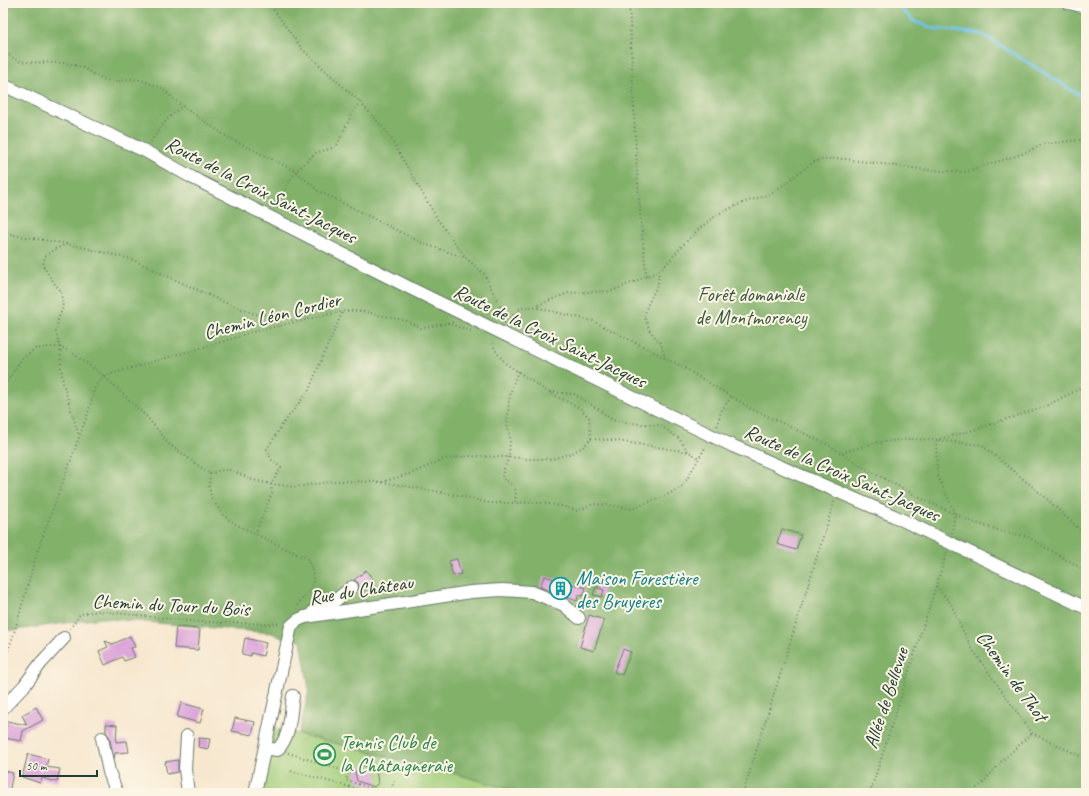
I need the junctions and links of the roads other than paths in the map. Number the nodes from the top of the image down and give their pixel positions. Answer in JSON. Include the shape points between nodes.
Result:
{"nodes":[{"id":1,"x":1068,"y":3,"type":"edge"},
{"id":2,"x":1086,"y":7,"type":"edge"},
{"id":3,"x":3,"y":85,"type":"edge"},
{"id":4,"x":352,"y":586,"type":"dead end"},
{"id":5,"x":1086,"y":608,"type":"edge"},
{"id":6,"x":301,"y":614,"type":"junction"},
{"id":7,"x":579,"y":618,"type":"dead end"},
{"id":8,"x":64,"y":638,"type":"road end"},
{"id":9,"x":293,"y":696,"type":"dead end"},
{"id":10,"x":3,"y":708,"type":"edge"},
{"id":11,"x":187,"y":736,"type":"dead end"},
{"id":12,"x":102,"y":738,"type":"dead end"},
{"id":13,"x":265,"y":748,"type":"junction"},
{"id":14,"x":118,"y":793,"type":"edge"},
{"id":15,"x":188,"y":793,"type":"edge"},
{"id":16,"x":255,"y":793,"type":"edge"}],
"edges":[{"from":1,"to":2,"type":"street"},
{"from":3,"to":5,"type":"street","name":"Route de la Croix Saint-Jacques","via":[[145,152],[470,318],[712,435],[951,543]]},
{"from":4,"to":6,"type":"street","via":[[336,600]]},
{"from":6,"to":7,"type":"street","name":"Rue du Château","via":[[502,590],[532,592],[564,605]]},
{"from":6,"to":13,"type":"street","name":"Rue du Château","via":[[291,626]]},
{"from":8,"to":10,"type":"street"},
{"from":9,"to":13,"type":"street","via":[[287,735],[283,744],[277,750]]},
{"from":11,"to":15,"type":"street","via":[[185,769]]},
{"from":12,"to":14,"type":"street","via":[[109,772]]},
{"from":13,"to":16,"type":"street","name":"Rue du Château"}]}
